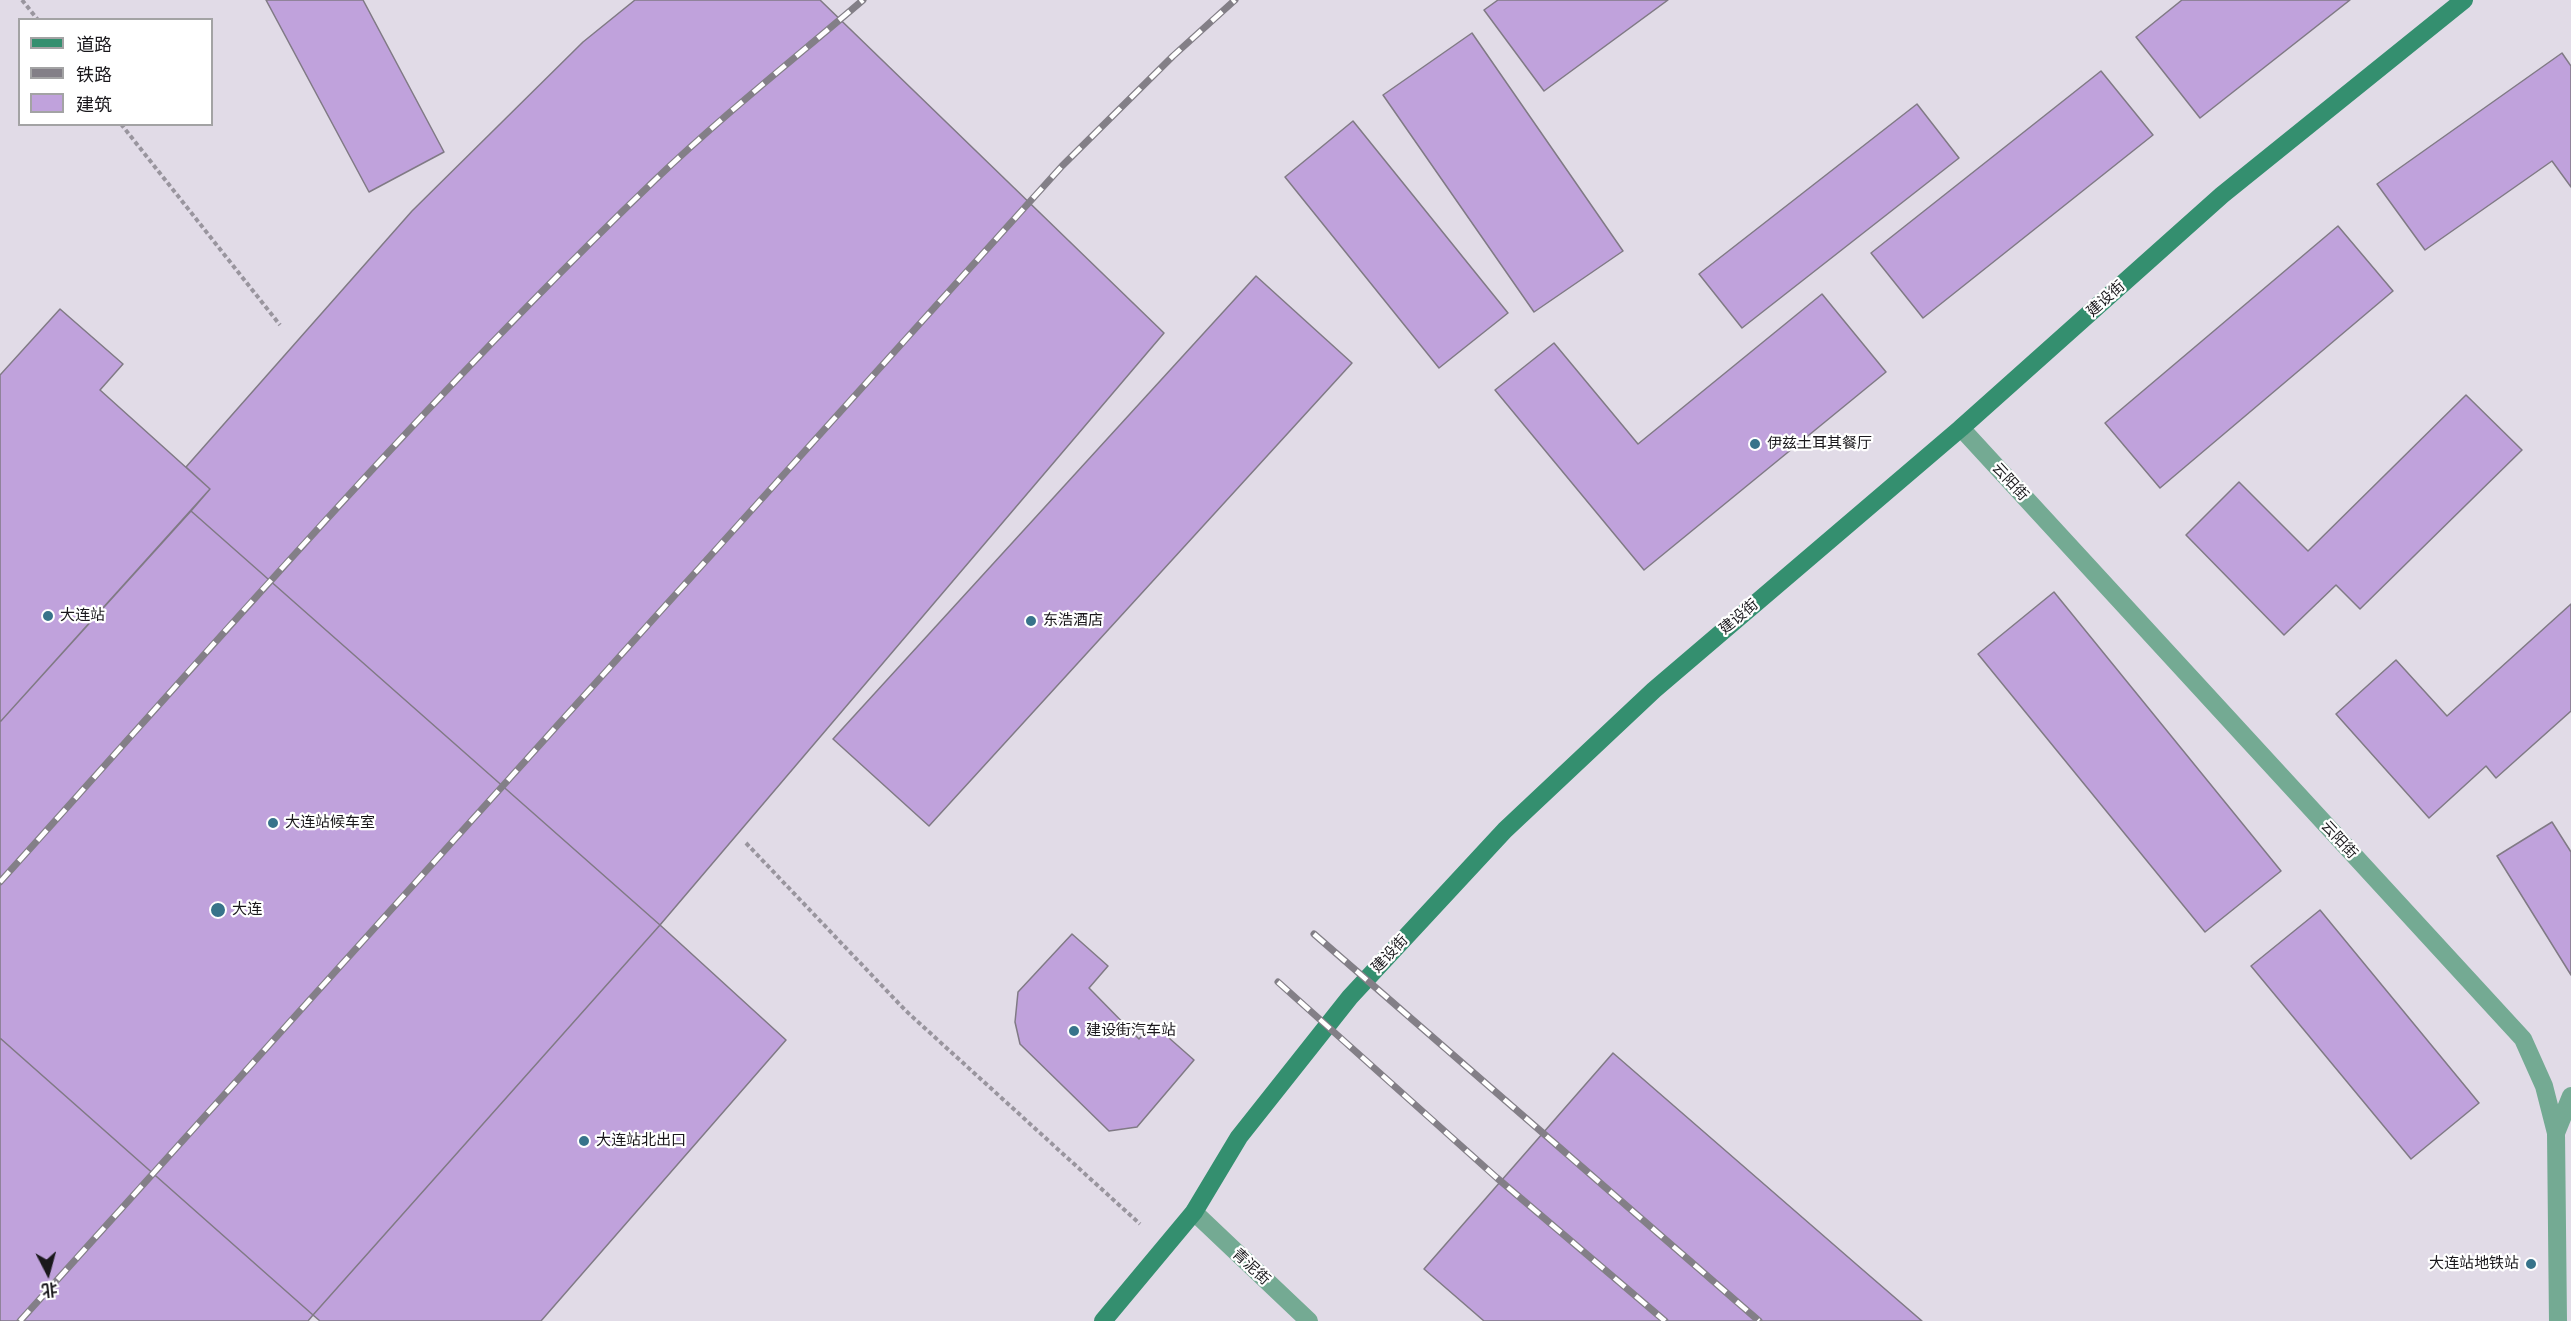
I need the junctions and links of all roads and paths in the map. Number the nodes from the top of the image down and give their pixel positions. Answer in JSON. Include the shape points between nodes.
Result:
{"nodes":[{"id":1,"x":22,"y":0,"type":"edge"},
{"id":2,"x":2464,"y":0,"type":"edge"},
{"id":3,"x":36,"y":18,"type":"edge"},
{"id":4,"x":123,"y":126,"type":"edge"},
{"id":5,"x":280,"y":325,"type":"dead end"},
{"id":6,"x":1961,"y":428,"type":"junction"},
{"id":7,"x":746,"y":843,"type":"dead end"},
{"id":8,"x":2571,"y":1096,"type":"edge"},
{"id":9,"x":2556,"y":1133,"type":"junction"},
{"id":10,"x":1194,"y":1212,"type":"junction"},
{"id":11,"x":1165,"y":1246,"type":"junction"},
{"id":12,"x":1103,"y":1321,"type":"edge"},
{"id":13,"x":1309,"y":1321,"type":"edge"},
{"id":14,"x":2558,"y":1321,"type":"edge"}],
"edges":[{"from":1,"to":3,"type":"path"},
{"from":2,"to":6,"type":"main road","name":"建设街","via":[[2222,195]]},
{"from":4,"to":5,"type":"path"},
{"from":6,"to":9,"type":"street","name":"云阳街","via":[[2523,1040],[2544,1086]]},
{"from":6,"to":10,"type":"main road","name":"建设街","via":[[1654,690],[1505,830],[1350,997],[1239,1137]]},
{"from":7,"to":11,"type":"path","via":[[906,1011]]},
{"from":8,"to":9,"type":"street"},
{"from":9,"to":14,"type":"street","name":"云阳街"},
{"from":10,"to":11,"type":"main road","name":"建设街"},
{"from":10,"to":13,"type":"street","name":"青泥街"},
{"from":11,"to":12,"type":"main road","name":"建设街"}]}
